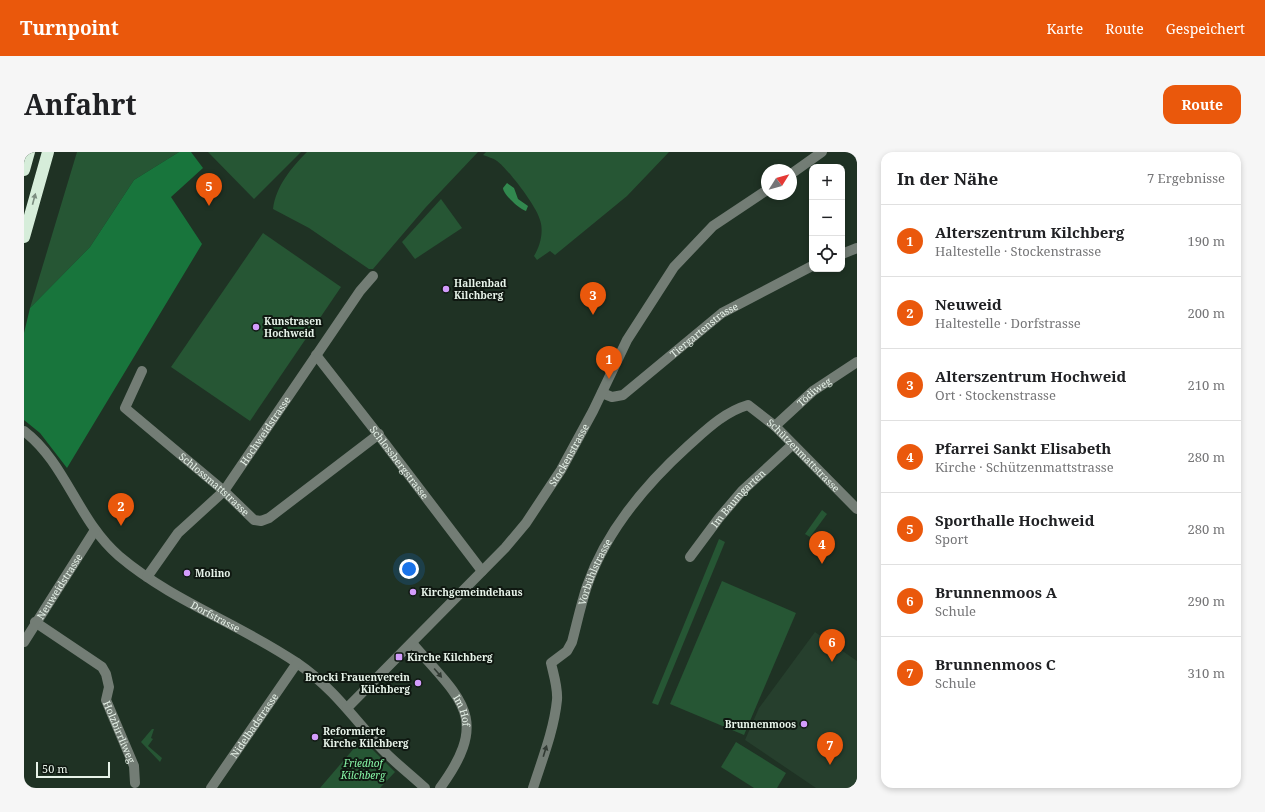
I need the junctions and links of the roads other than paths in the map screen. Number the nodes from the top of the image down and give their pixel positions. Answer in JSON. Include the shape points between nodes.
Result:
{"nodes":[{"id":1,"x":29,"y":152,"type":"edge"},
{"id":2,"x":48,"y":152,"type":"edge"},
{"id":3,"x":822,"y":152,"type":"edge"},
{"id":4,"x":24,"y":170,"type":"edge"},
{"id":5,"x":797,"y":170,"type":"edge"},
{"id":6,"x":761,"y":194,"type":"edge"},
{"id":7,"x":24,"y":237,"type":"edge"},
{"id":8,"x":857,"y":248,"type":"edge"},
{"id":9,"x":845,"y":253,"type":"edge"},
{"id":10,"x":809,"y":268,"type":"edge"},
{"id":11,"x":372,"y":276,"type":"dead end"},
{"id":12,"x":316,"y":355,"type":"junction"},
{"id":13,"x":857,"y":362,"type":"edge"},
{"id":14,"x":142,"y":371,"type":"dead end"},
{"id":15,"x":602,"y":393,"type":"junction"},
{"id":16,"x":748,"y":405,"type":"joint"},
{"id":17,"x":775,"y":426,"type":"junction"},
{"id":18,"x":24,"y":431,"type":"edge"},
{"id":19,"x":378,"y":434,"type":"junction"},
{"id":20,"x":792,"y":445,"type":"junction"},
{"id":21,"x":224,"y":491,"type":"junction"},
{"id":22,"x":857,"y":509,"type":"edge"},
{"id":23,"x":95,"y":530,"type":"junction"},
{"id":24,"x":690,"y":557,"type":"dead end"},
{"id":25,"x":482,"y":571,"type":"junction"},
{"id":26,"x":147,"y":577,"type":"junction"},
{"id":27,"x":35,"y":622,"type":"junction"},
{"id":28,"x":24,"y":642,"type":"edge"},
{"id":29,"x":412,"y":643,"type":"junction"},
{"id":30,"x":297,"y":663,"type":"junction"},
{"id":31,"x":347,"y":708,"type":"junction"},
{"id":32,"x":135,"y":784,"type":"dead end"},
{"id":33,"x":211,"y":788,"type":"edge"},
{"id":34,"x":425,"y":788,"type":"edge"},
{"id":35,"x":440,"y":788,"type":"edge"},
{"id":36,"x":533,"y":788,"type":"edge"}],
"edges":[{"from":1,"to":4,"type":"highway"},
{"from":7,"to":2,"type":"highway","one_way":true},
{"from":3,"to":5,"type":"street"},
{"from":6,"to":15,"type":"street","name":"Stockenstrasse","via":[[713,226],[674,268],[627,340]]},
{"from":8,"to":9,"type":"street"},
{"from":10,"to":15,"type":"street","name":"Tiergartenstrasse","via":[[722,313],[623,395],[612,397]]},
{"from":11,"to":12,"type":"street","name":"Hochweidstrasse"},
{"from":12,"to":19,"type":"street","name":"Schlossbergstrasse"},
{"from":12,"to":21,"type":"street","name":"Hochweidstrasse"},
{"from":13,"to":17,"type":"street","name":"Tödiweg","via":[[814,391]]},
{"from":14,"to":21,"type":"street","name":"Schlossmattstrasse","via":[[125,408]]},
{"from":15,"to":25,"type":"street","name":"Stockenstrasse","via":[[544,497],[516,536]]},
{"from":16,"to":17,"type":"street","name":"Schützenmattstrasse"},
{"from":36,"to":16,"type":"street","name":"Vorbühlstrasse","one_way":true,"via":[[557,701],[551,663],[567,651],[572,642],[588,585],[600,556],[632,505],[670,463],[726,414]]},
{"from":17,"to":20,"type":"street","name":"Schützenmattstrasse"},
{"from":18,"to":23,"type":"street","name":"Dorfstrasse","via":[[50,459]]},
{"from":19,"to":21,"type":"street","name":"Schlossmattstrasse","via":[[269,518],[260,522],[254,520]]},
{"from":19,"to":25,"type":"street","name":"Schlossbergstrasse"},
{"from":20,"to":22,"type":"street","name":"Schützenmattstrasse"},
{"from":20,"to":24,"type":"street","name":"Im Baumgarten","via":[[742,492]]},
{"from":21,"to":26,"type":"street","name":"Hochweidstrasse","via":[[178,533]]},
{"from":23,"to":26,"type":"street","name":"Dorfstrasse","via":[[118,555]]},
{"from":23,"to":27,"type":"street","name":"Neuweidstrasse"},
{"from":25,"to":29,"type":"street","name":"Stockenstrasse"},
{"from":26,"to":30,"type":"street","name":"Dorfstrasse"},
{"from":27,"to":28,"type":"street","name":"Neuweidstrasse"},
{"from":27,"to":32,"type":"street","name":"Holzbirrliweg","via":[[102,667],[109,687],[106,700],[134,766]]},
{"from":29,"to":31,"type":"street","name":"Stockenstrasse"},
{"from":29,"to":35,"type":"street","name":"Im Hof","one_way":true,"via":[[454,692],[466,714],[468,725],[464,746]]},
{"from":30,"to":31,"type":"street","name":"Dorfstrasse","via":[[326,686]]},
{"from":30,"to":33,"type":"street","name":"Nidelbadstrasse"},
{"from":31,"to":34,"type":"street","name":"Dorfstrasse","via":[[382,749]]}]}
